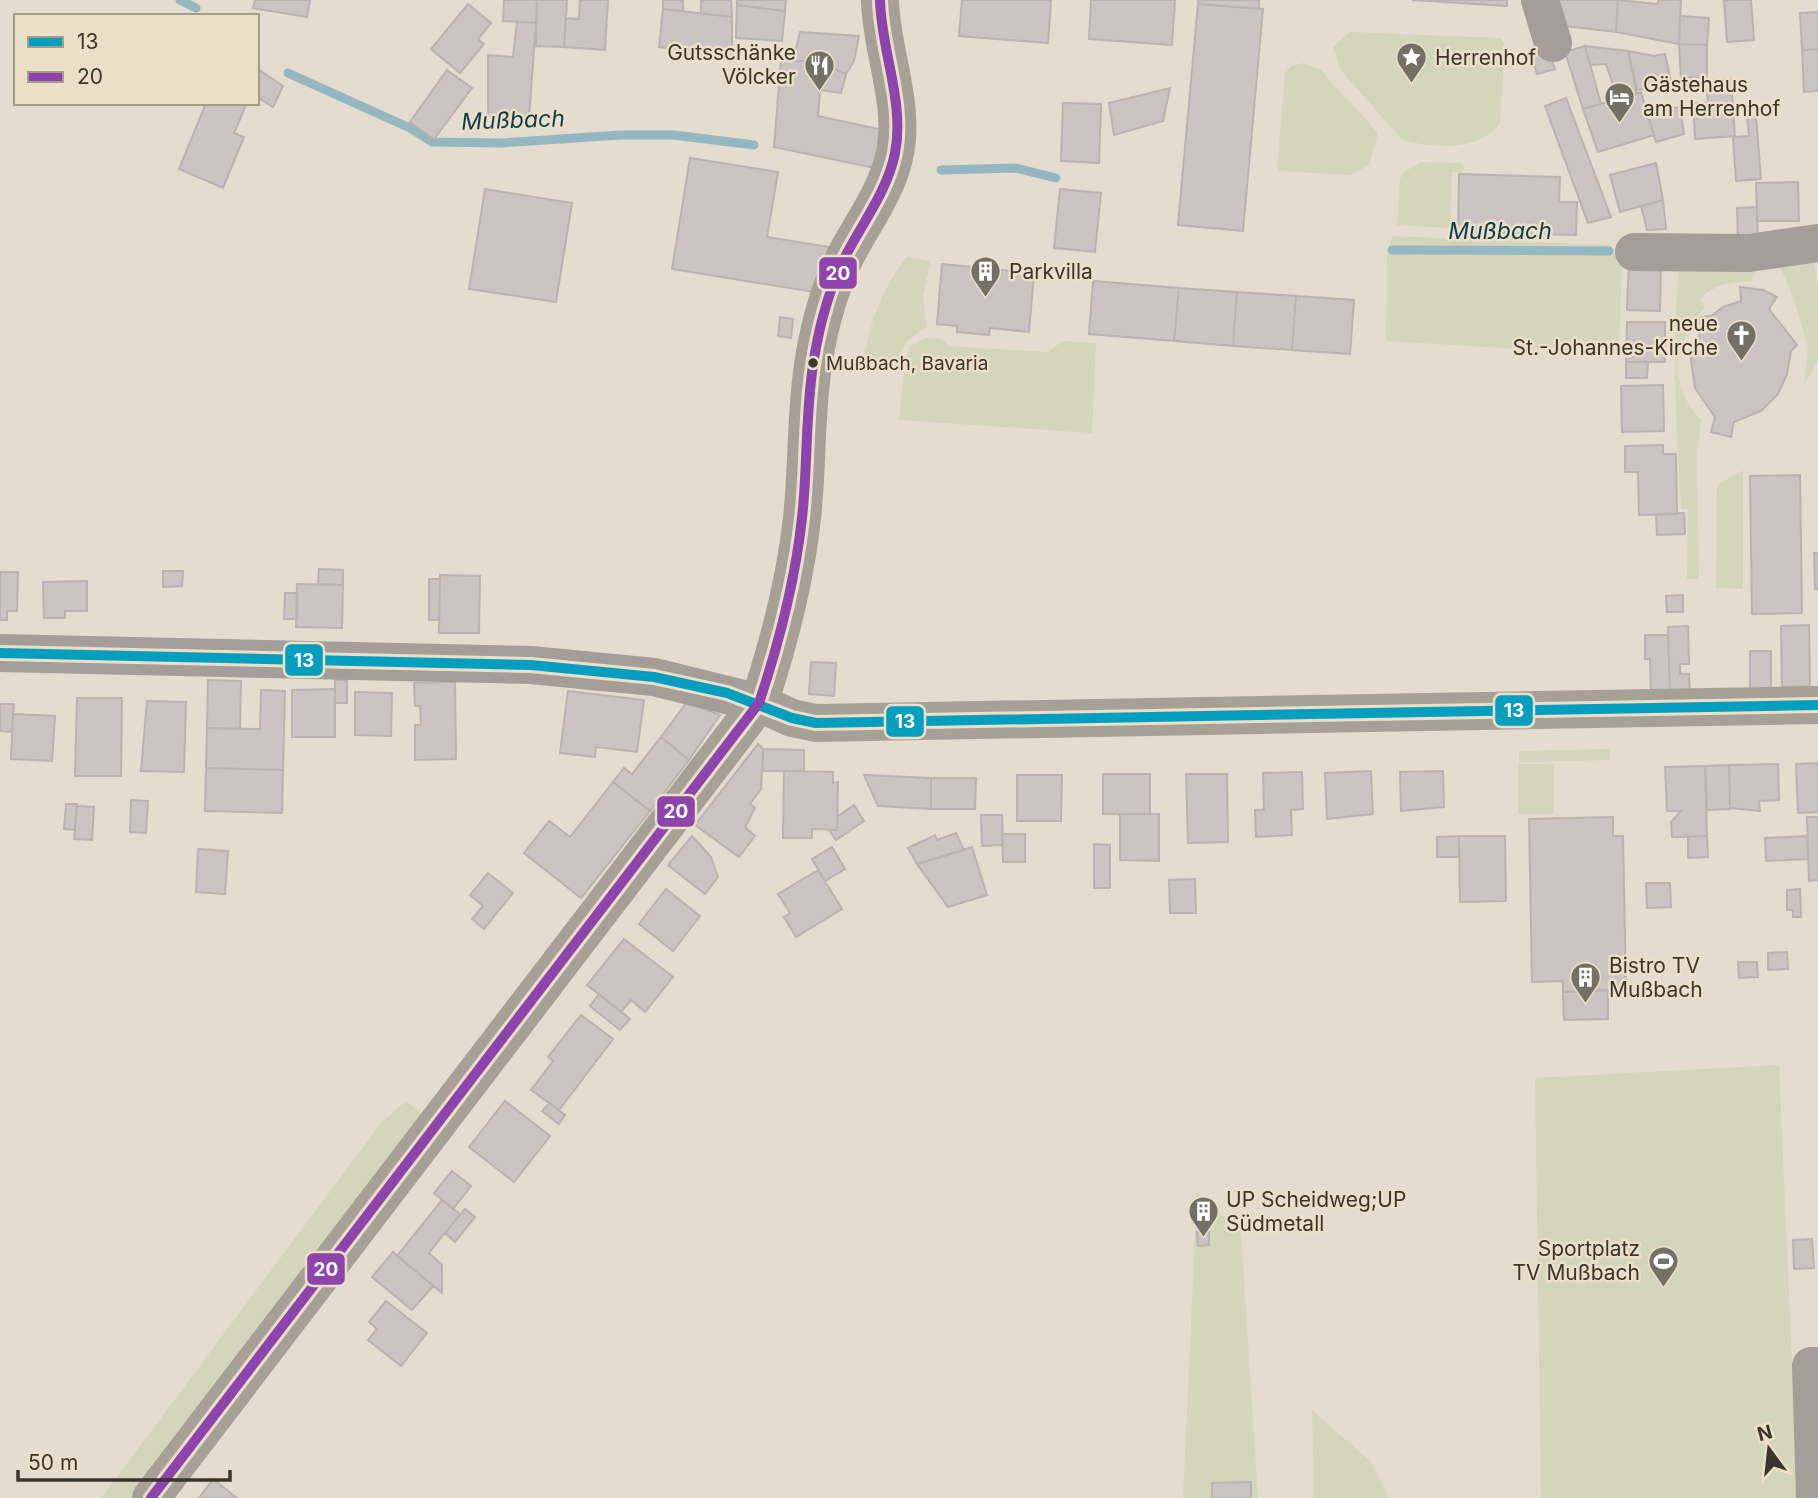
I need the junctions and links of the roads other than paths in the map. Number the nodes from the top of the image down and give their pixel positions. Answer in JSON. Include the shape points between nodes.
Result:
{"nodes":[{"id":1,"x":880,"y":0,"type":"edge"},
{"id":2,"x":1540,"y":0,"type":"edge"},
{"id":3,"x":1553,"y":43,"type":"dead end"},
{"id":4,"x":1818,"y":243,"type":"edge"},
{"id":5,"x":1634,"y":252,"type":"dead end"},
{"id":6,"x":0,"y":653,"type":"edge"},
{"id":7,"x":759,"y":703,"type":"junction"},
{"id":8,"x":1818,"y":705,"type":"edge"},
{"id":9,"x":1815,"y":1366,"type":"edge"},
{"id":10,"x":151,"y":1498,"type":"edge"},
{"id":11,"x":1815,"y":1498,"type":"edge"}],
"edges":[{"from":1,"to":7,"type":"main road","via":[[895,109],[895,152],[884,186],[835,281],[820,329],[809,395],[797,554],[779,642]]},
{"from":2,"to":3,"type":"street"},
{"from":4,"to":5,"type":"street","via":[[1749,253]]},
{"from":6,"to":7,"type":"street","via":[[531,665],[654,677]]},
{"from":7,"to":8,"type":"main road","via":[[816,723]]},
{"from":7,"to":10,"type":"main road"},
{"from":9,"to":11,"type":"street"}]}
